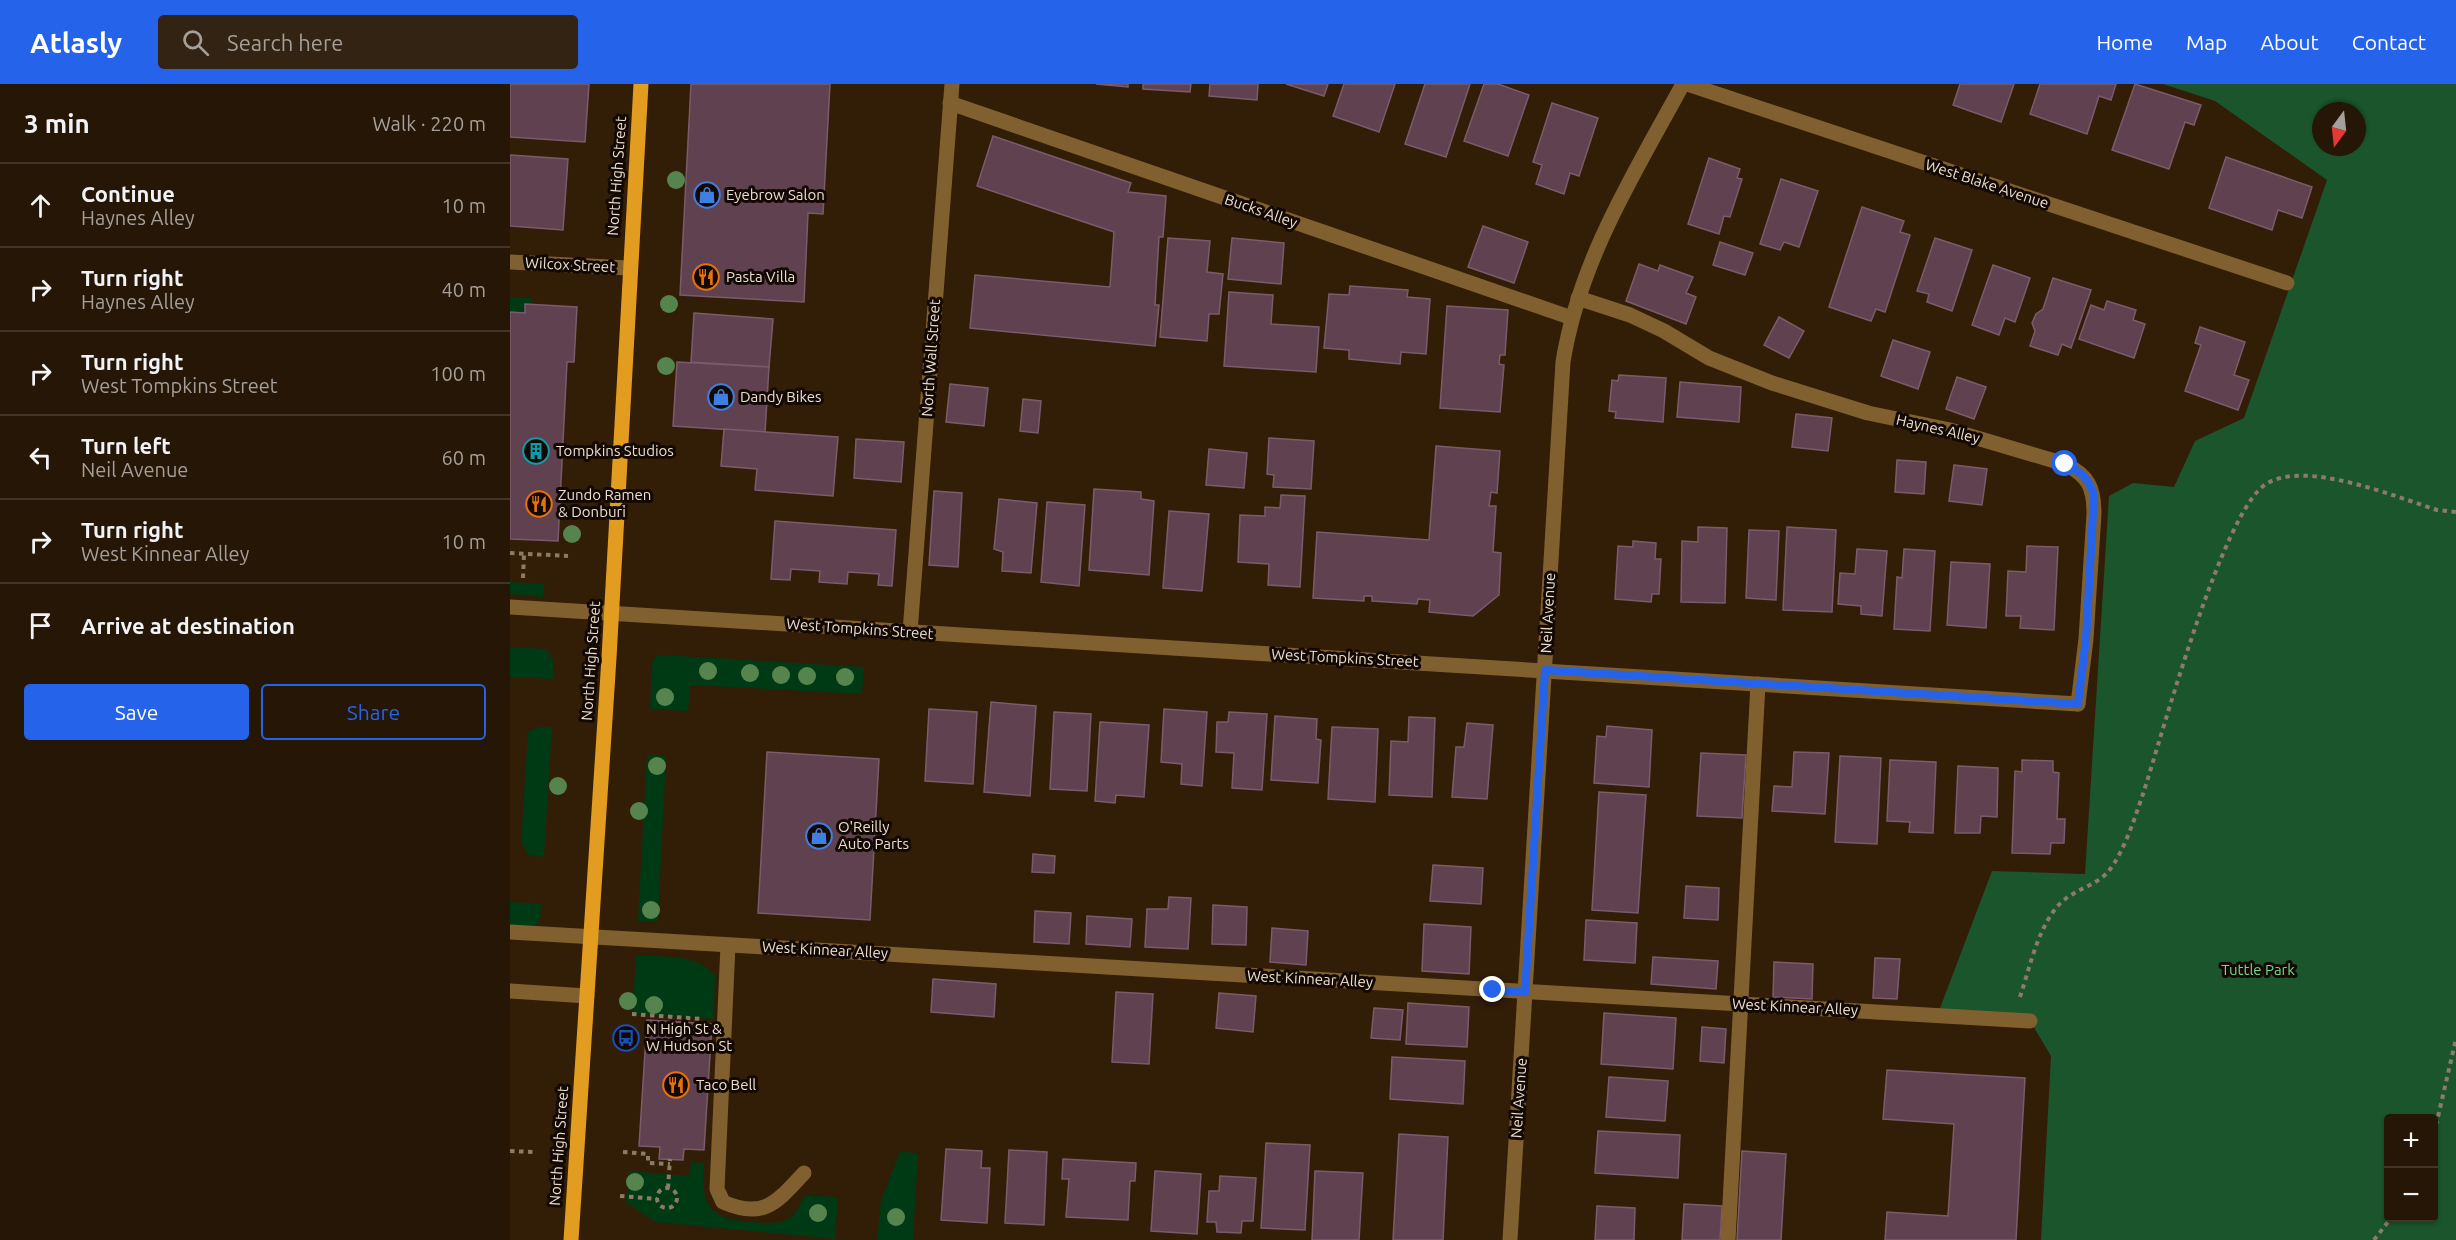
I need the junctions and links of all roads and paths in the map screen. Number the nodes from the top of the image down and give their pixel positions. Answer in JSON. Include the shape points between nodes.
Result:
{"nodes":[{"id":1,"x":641,"y":84,"type":"edge"},
{"id":2,"x":952,"y":84,"type":"edge"},
{"id":3,"x":1685,"y":84,"type":"edge"},
{"id":4,"x":951,"y":103,"type":"junction"},
{"id":5,"x":510,"y":262,"type":"edge"},
{"id":6,"x":629,"y":268,"type":"junction"},
{"id":7,"x":2287,"y":283,"type":"dead end"},
{"id":8,"x":1578,"y":297,"type":"junction"},
{"id":9,"x":1572,"y":318,"type":"junction"},
{"id":10,"x":2456,"y":512,"type":"edge"},
{"id":11,"x":510,"y":553,"type":"edge"},
{"id":12,"x":524,"y":554,"type":"junction"},
{"id":13,"x":568,"y":556,"type":"dead end"},
{"id":14,"x":523,"y":578,"type":"dead end"},
{"id":15,"x":510,"y":607,"type":"edge"},
{"id":16,"x":612,"y":614,"type":"junction"},
{"id":17,"x":910,"y":632,"type":"junction"},
{"id":18,"x":1545,"y":670,"type":"junction"},
{"id":19,"x":1758,"y":684,"type":"junction"},
{"id":20,"x":2078,"y":704,"type":"joint"},
{"id":21,"x":510,"y":932,"type":"edge"},
{"id":22,"x":591,"y":937,"type":"junction"},
{"id":23,"x":728,"y":945,"type":"junction"},
{"id":24,"x":510,"y":991,"type":"edge"},
{"id":25,"x":1525,"y":992,"type":"junction"},
{"id":26,"x":587,"y":996,"type":"junction"},
{"id":27,"x":1741,"y":1004,"type":"junction"},
{"id":28,"x":632,"y":1014,"type":"dead end"},
{"id":29,"x":725,"y":1020,"type":"junction"},
{"id":30,"x":2012,"y":1020,"type":"junction"},
{"id":31,"x":2030,"y":1021,"type":"dead end"},
{"id":32,"x":2456,"y":1039,"type":"edge"},
{"id":33,"x":2438,"y":1114,"type":"edge"},
{"id":34,"x":510,"y":1151,"type":"edge"},
{"id":35,"x":533,"y":1152,"type":"dead end"},
{"id":36,"x":623,"y":1152,"type":"dead end"},
{"id":37,"x":804,"y":1173,"type":"dead end"},
{"id":38,"x":668,"y":1188,"type":"junction"},
{"id":39,"x":620,"y":1196,"type":"dead end"},
{"id":40,"x":657,"y":1199,"type":"junction"},
{"id":41,"x":2388,"y":1222,"type":"edge"},
{"id":42,"x":571,"y":1240,"type":"edge"},
{"id":43,"x":1510,"y":1240,"type":"edge"},
{"id":44,"x":1728,"y":1240,"type":"edge"},
{"id":45,"x":2374,"y":1240,"type":"edge"}],
"edges":[{"from":1,"to":6,"type":"main road","name":"North High Street"},
{"from":2,"to":4,"type":"street","name":"North Wall Street"},
{"from":3,"to":7,"type":"street","name":"West Blake Avenue"},
{"from":3,"to":8,"type":"street","name":"Neil Avenue","via":[[1618,207]]},
{"from":4,"to":9,"type":"street","name":"Bucks Alley"},
{"from":4,"to":17,"type":"street","name":"North Wall Street"},
{"from":5,"to":6,"type":"street","name":"Wilcox Street"},
{"from":6,"to":16,"type":"main road","name":"North High Street"},
{"from":8,"to":9,"type":"street","name":"Neil Avenue"},
{"from":8,"to":20,"type":"street","name":"Haynes Alley","via":[[1630,315],[1709,358],[1772,383],[1868,413],[1950,430],[2080,471],[2089,480],[2094,495],[2094,514]]},
{"from":9,"to":18,"type":"street","name":"Neil Avenue","via":[[1563,362]]},
{"from":10,"to":30,"type":"path","via":[[2322,477],[2288,476],[2265,484],[2236,522],[2118,856],[2102,878],[2073,892],[2053,912]]},
{"from":11,"to":12,"type":"path"},
{"from":12,"to":13,"type":"path"},
{"from":12,"to":14,"type":"path"},
{"from":15,"to":16,"type":"street","name":"West Tompkins Street"},
{"from":16,"to":17,"type":"street","name":"West Tompkins Street"},
{"from":16,"to":22,"type":"main road","name":"North High Street"},
{"from":17,"to":18,"type":"street","name":"West Tompkins Street"},
{"from":18,"to":19,"type":"street","name":"West Tompkins Street"},
{"from":18,"to":25,"type":"street","name":"Neil Avenue"},
{"from":19,"to":20,"type":"street","name":"West Tompkins Street"},
{"from":19,"to":27,"type":"street"},
{"from":21,"to":22,"type":"street","name":"West Kinnear Alley"},
{"from":22,"to":23,"type":"street","name":"West Kinnear Alley"},
{"from":22,"to":26,"type":"main road","name":"North High Street"},
{"from":23,"to":25,"type":"street","name":"West Kinnear Alley"},
{"from":23,"to":29,"type":"street"},
{"from":24,"to":26,"type":"street"},
{"from":25,"to":27,"type":"street","name":"West Kinnear Alley"},
{"from":25,"to":43,"type":"street","name":"Neil Avenue"},
{"from":26,"to":42,"type":"main road","name":"North High Street"},
{"from":27,"to":30,"type":"street","name":"West Kinnear Alley"},
{"from":27,"to":44,"type":"street"},
{"from":28,"to":29,"type":"path"},
{"from":29,"to":37,"type":"street","via":[[717,1189],[723,1202],[751,1210],[766,1208],[778,1202]]},
{"from":30,"to":31,"type":"street","name":"West Kinnear Alley"},
{"from":32,"to":33,"type":"path"},
{"from":34,"to":35,"type":"path"},
{"from":36,"to":38,"type":"path","via":[[648,1154],[648,1163],[670,1162]]},
{"from":38,"to":40,"type":"path"},
{"from":38,"to":40,"type":"path","via":[[678,1197],[675,1206],[665,1209]]},
{"from":39,"to":40,"type":"path"},
{"from":41,"to":45,"type":"path"}]}
